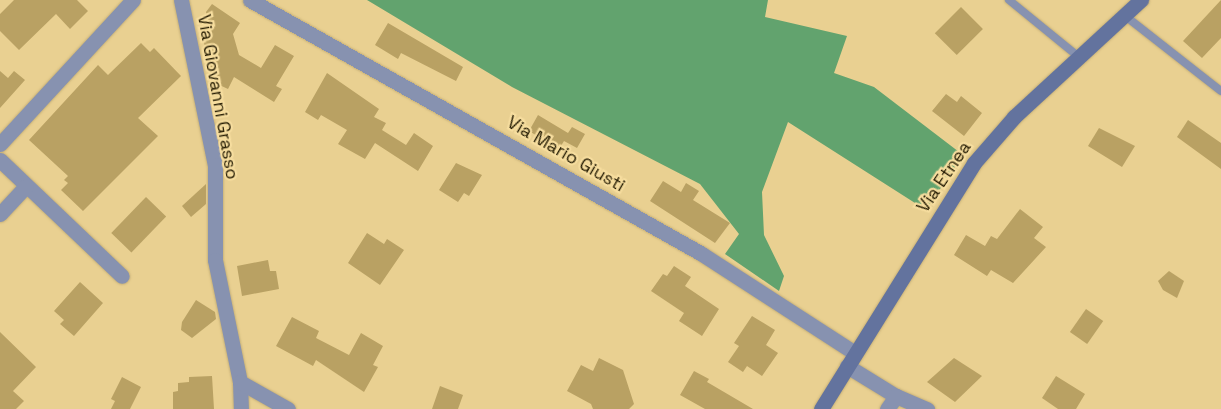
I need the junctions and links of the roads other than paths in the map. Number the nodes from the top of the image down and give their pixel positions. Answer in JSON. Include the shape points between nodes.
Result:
{"nodes":[{"id":1,"x":133,"y":0,"type":"edge"},
{"id":2,"x":181,"y":0,"type":"edge"},
{"id":3,"x":250,"y":0,"type":"edge"},
{"id":4,"x":1009,"y":0,"type":"edge"},
{"id":5,"x":1141,"y":0,"type":"edge"},
{"id":6,"x":1124,"y":15,"type":"junction"},
{"id":7,"x":1079,"y":57,"type":"junction"},
{"id":8,"x":1221,"y":91,"type":"edge"},
{"id":9,"x":0,"y":144,"type":"edge"},
{"id":10,"x":0,"y":160,"type":"edge"},
{"id":11,"x":26,"y":186,"type":"junction"},
{"id":12,"x":0,"y":214,"type":"edge"},
{"id":13,"x":122,"y":276,"type":"dead end"},
{"id":14,"x":851,"y":360,"type":"junction"},
{"id":15,"x":240,"y":382,"type":"junction"},
{"id":16,"x":896,"y":396,"type":"junction"},
{"id":17,"x":241,"y":409,"type":"edge"},
{"id":18,"x":288,"y":409,"type":"edge"},
{"id":19,"x":821,"y":409,"type":"edge"},
{"id":20,"x":887,"y":409,"type":"edge"},
{"id":21,"x":927,"y":409,"type":"edge"}],
"edges":[{"from":1,"to":9,"type":"street"},
{"from":2,"to":15,"type":"street","name":"Via Giovanni Grasso","via":[[215,165],[215,260]]},
{"from":3,"to":14,"type":"street","name":"Via Mario Giusti","via":[[702,254]]},
{"from":4,"to":7,"type":"lane"},
{"from":5,"to":6,"type":"main road","name":"Via Etnea"},
{"from":6,"to":7,"type":"main road","name":"Via Etnea"},
{"from":6,"to":8,"type":"lane"},
{"from":7,"to":14,"type":"main road","name":"Via Etnea","via":[[1044,89],[974,164]]},
{"from":10,"to":11,"type":"street"},
{"from":11,"to":12,"type":"street"},
{"from":11,"to":13,"type":"street"},
{"from":14,"to":16,"type":"street","name":"Via Mario Giusti"},
{"from":14,"to":19,"type":"main road","name":"Via Etnea"},
{"from":15,"to":17,"type":"street","name":"Via Giovanni Grasso"},
{"from":15,"to":18,"type":"street"},
{"from":16,"to":20,"type":"street"},
{"from":16,"to":21,"type":"street","name":"Via Mario Giusti"}]}
